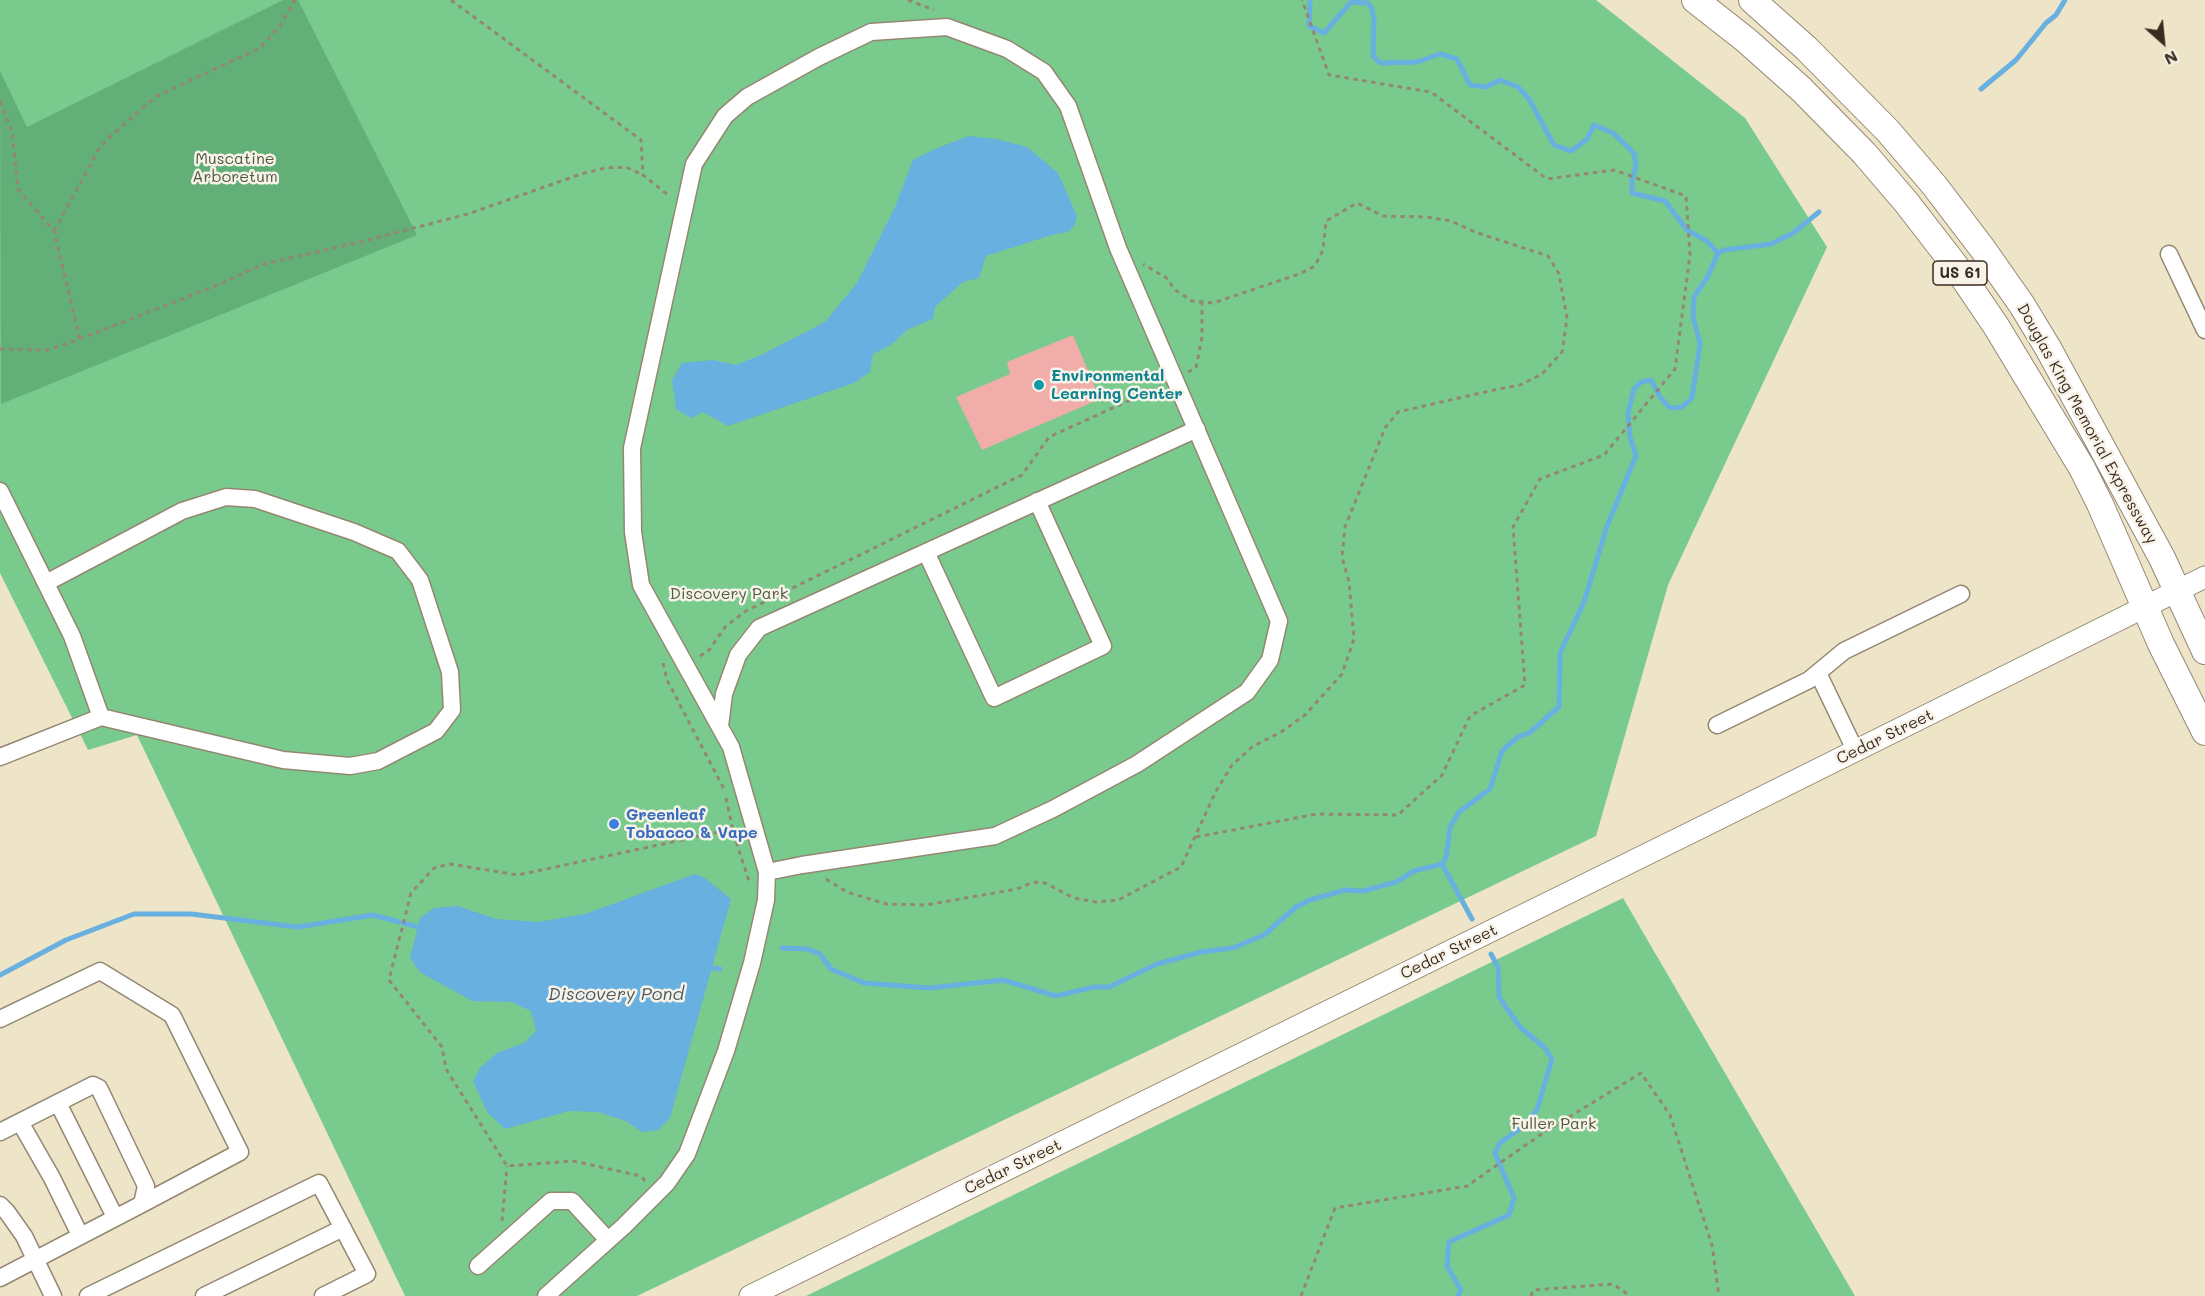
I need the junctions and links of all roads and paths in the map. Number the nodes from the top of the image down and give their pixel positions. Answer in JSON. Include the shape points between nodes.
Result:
{"nodes":[{"id":1,"x":295,"y":0,"type":"edge"},
{"id":2,"x":908,"y":0,"type":"edge"},
{"id":3,"x":1302,"y":0,"type":"edge"},
{"id":4,"x":1695,"y":0,"type":"edge"},
{"id":5,"x":1752,"y":0,"type":"edge"},
{"id":6,"x":936,"y":10,"type":"dead end"},
{"id":7,"x":0,"y":101,"type":"edge"},
{"id":8,"x":643,"y":176,"type":"dead end"},
{"id":9,"x":54,"y":231,"type":"junction"},
{"id":10,"x":2169,"y":254,"type":"dead end"},
{"id":11,"x":1142,"y":263,"type":"dead end"},
{"id":12,"x":1202,"y":302,"type":"junction"},
{"id":13,"x":2205,"y":330,"type":"edge"},
{"id":14,"x":80,"y":339,"type":"junction"},
{"id":15,"x":0,"y":348,"type":"edge"},
{"id":16,"x":1175,"y":380,"type":"junction"},
{"id":17,"x":1197,"y":429,"type":"junction"},
{"id":18,"x":0,"y":491,"type":"edge"},
{"id":19,"x":1037,"y":501,"type":"junction"},
{"id":20,"x":926,"y":552,"type":"junction"},
{"id":21,"x":2205,"y":577,"type":"edge"},
{"id":22,"x":46,"y":583,"type":"junction"},
{"id":23,"x":2177,"y":591,"type":"junction"},
{"id":24,"x":1961,"y":594,"type":"dead end"},
{"id":25,"x":2146,"y":606,"type":"junction"},
{"id":26,"x":2205,"y":651,"type":"edge"},
{"id":27,"x":686,"y":666,"type":"junction"},
{"id":28,"x":1818,"y":673,"type":"junction"},
{"id":29,"x":101,"y":717,"type":"junction"},
{"id":30,"x":1717,"y":725,"type":"dead end"},
{"id":31,"x":720,"y":726,"type":"junction"},
{"id":32,"x":2205,"y":732,"type":"edge"},
{"id":33,"x":1856,"y":752,"type":"junction"},
{"id":34,"x":0,"y":757,"type":"edge"},
{"id":35,"x":727,"y":801,"type":"dead end"},
{"id":36,"x":749,"y":806,"type":"junction"},
{"id":37,"x":733,"y":829,"type":"dead end"},
{"id":38,"x":1196,"y":837,"type":"junction"},
{"id":39,"x":802,"y":865,"type":"junction"},
{"id":40,"x":767,"y":872,"type":"junction"},
{"id":41,"x":0,"y":1019,"type":"edge"},
{"id":42,"x":58,"y":1103,"type":"junction"},
{"id":43,"x":20,"y":1122,"type":"junction"},
{"id":44,"x":0,"y":1132,"type":"edge"},
{"id":45,"x":507,"y":1166,"type":"junction"},
{"id":46,"x":651,"y":1187,"type":"dead end"},
{"id":47,"x":142,"y":1204,"type":"junction"},
{"id":48,"x":0,"y":1205,"type":"edge"},
{"id":49,"x":115,"y":1217,"type":"junction"},
{"id":50,"x":343,"y":1228,"type":"junction"},
{"id":51,"x":80,"y":1235,"type":"junction"},
{"id":52,"x":608,"y":1239,"type":"junction"},
{"id":53,"x":500,"y":1246,"type":"junction"},
{"id":54,"x":35,"y":1258,"type":"junction"},
{"id":55,"x":477,"y":1266,"type":"dead end"},
{"id":56,"x":0,"y":1278,"type":"edge"},
{"id":57,"x":117,"y":1290,"type":"edge"},
{"id":58,"x":53,"y":1296,"type":"edge"},
{"id":59,"x":88,"y":1296,"type":"edge"},
{"id":60,"x":204,"y":1296,"type":"edge"},
{"id":61,"x":323,"y":1296,"type":"edge"},
{"id":62,"x":546,"y":1296,"type":"edge"},
{"id":63,"x":750,"y":1296,"type":"edge"},
{"id":64,"x":1301,"y":1296,"type":"edge"},
{"id":65,"x":1531,"y":1296,"type":"edge"},
{"id":66,"x":1630,"y":1296,"type":"edge"},
{"id":67,"x":1719,"y":1296,"type":"edge"}],
"edges":[{"from":1,"to":9,"type":"path","via":[[260,48],[157,96],[114,133],[100,147]]},
{"from":2,"to":6,"type":"path"},
{"from":3,"to":38,"type":"path","via":[[1329,75],[1431,92],[1547,179],[1614,170],[1686,196],[1690,255],[1675,369],[1604,455],[1540,479],[1513,527],[1525,685],[1470,716],[1442,775],[1398,815],[1317,814]]},
{"from":4,"to":25,"type":"highway","name":"Douglas King Memorial Expressway","number":"US 61","via":[[1746,40],[1864,153],[1954,264],[2082,468]]},
{"from":5,"to":23,"type":"highway","name":"Douglas King Memorial Expressway","number":"US 61","via":[[1888,131],[1982,248],[2048,348]]},
{"from":7,"to":9,"type":"path","via":[[12,132],[18,189]]},
{"from":8,"to":14,"type":"path","via":[[626,167],[604,168],[468,214],[264,264]]},
{"from":9,"to":14,"type":"path"},
{"from":10,"to":13,"type":"street"},
{"from":11,"to":12,"type":"path","via":[[1192,301]]},
{"from":12,"to":16,"type":"path","via":[[1204,328],[1196,368]]},
{"from":12,"to":38,"type":"path","via":[[1213,303],[1315,266],[1323,250],[1326,221],[1356,203],[1383,216],[1451,221],[1548,256],[1559,274],[1567,318],[1562,352],[1542,374],[1520,385],[1398,412],[1384,428],[1345,526],[1342,557],[1349,582],[1354,639],[1342,674],[1305,715],[1252,747],[1232,765]]},
{"from":14,"to":15,"type":"path","via":[[46,350]]},
{"from":16,"to":17,"type":"street"},
{"from":16,"to":27,"type":"path","via":[[1049,437],[1022,475],[746,611],[726,626],[709,650]]},
{"from":16,"to":27,"type":"street","via":[[1118,248],[1068,106],[1044,72],[1007,49],[947,27],[871,32],[747,97],[725,116],[694,164],[632,448],[633,532],[641,585]]},
{"from":17,"to":19,"type":"street"},
{"from":17,"to":39,"type":"street","via":[[1280,621],[1270,660],[1247,692],[1137,764],[995,836]]},
{"from":18,"to":22,"type":"street"},
{"from":19,"to":20,"type":"street"},
{"from":19,"to":20,"type":"street","via":[[1103,646],[994,698]]},
{"from":20,"to":31,"type":"street","via":[[759,628],[738,655],[724,694]]},
{"from":21,"to":23,"type":"main road","name":"Cedar Street"},
{"from":22,"to":29,"type":"street","via":[[72,636]]},
{"from":22,"to":29,"type":"street","via":[[182,511],[226,497],[255,499],[398,551],[420,580],[450,672],[452,710],[436,731],[378,761],[350,766],[283,760]]},
{"from":23,"to":25,"type":"main road","name":"Cedar Street"},
{"from":23,"to":26,"type":"highway","name":"Douglas King Memorial Expressway","number":"US 61"},
{"from":24,"to":28,"type":"street","via":[[1844,651]]},
{"from":25,"to":32,"type":"highway","name":"Douglas King Memorial Expressway","number":"US 61"},
{"from":25,"to":33,"type":"main road","name":"Cedar Street"},
{"from":27,"to":31,"type":"street"},
{"from":28,"to":30,"type":"street"},
{"from":28,"to":33,"type":"street"},
{"from":29,"to":34,"type":"street"},
{"from":31,"to":36,"type":"street","via":[[731,747]]},
{"from":33,"to":63,"type":"main road","name":"Cedar Street"},
{"from":35,"to":36,"type":"path"},
{"from":36,"to":40,"type":"street"},
{"from":37,"to":45,"type":"path","via":[[518,875],[450,864],[434,868],[411,893],[389,980],[442,1047],[446,1069]]},
{"from":38,"to":39,"type":"path","via":[[1181,867],[1118,900],[1096,902],[1033,882],[1017,889],[926,905],[886,904],[847,892]]},
{"from":39,"to":40,"type":"street"},
{"from":40,"to":52,"type":"street","via":[[766,900],[752,963],[726,1051],[687,1154],[667,1183]]},
{"from":41,"to":47,"type":"street","via":[[100,971],[172,1015],[240,1152]]},
{"from":42,"to":43,"type":"street"},
{"from":42,"to":47,"type":"street","via":[[93,1085],[99,1088],[146,1186]]},
{"from":42,"to":49,"type":"street"},
{"from":43,"to":44,"type":"street"},
{"from":43,"to":51,"type":"street"},
{"from":45,"to":46,"type":"path","via":[[573,1161],[641,1176]]},
{"from":45,"to":53,"type":"path"},
{"from":47,"to":49,"type":"street"},
{"from":48,"to":54,"type":"street"},
{"from":49,"to":51,"type":"street"},
{"from":50,"to":57,"type":"street","via":[[320,1183]]},
{"from":50,"to":60,"type":"street"},
{"from":50,"to":61,"type":"street","via":[[367,1274]]},
{"from":51,"to":54,"type":"street"},
{"from":52,"to":53,"type":"street","via":[[572,1201],[551,1201]]},
{"from":52,"to":62,"type":"street"},
{"from":53,"to":55,"type":"street"},
{"from":54,"to":56,"type":"street"},
{"from":54,"to":58,"type":"street"},
{"from":57,"to":59,"type":"street"},
{"from":64,"to":67,"type":"path","via":[[1335,1208],[1467,1186],[1543,1133],[1641,1073],[1670,1115],[1712,1245]]},
{"from":65,"to":66,"type":"path","via":[[1533,1290],[1613,1284]]}]}
